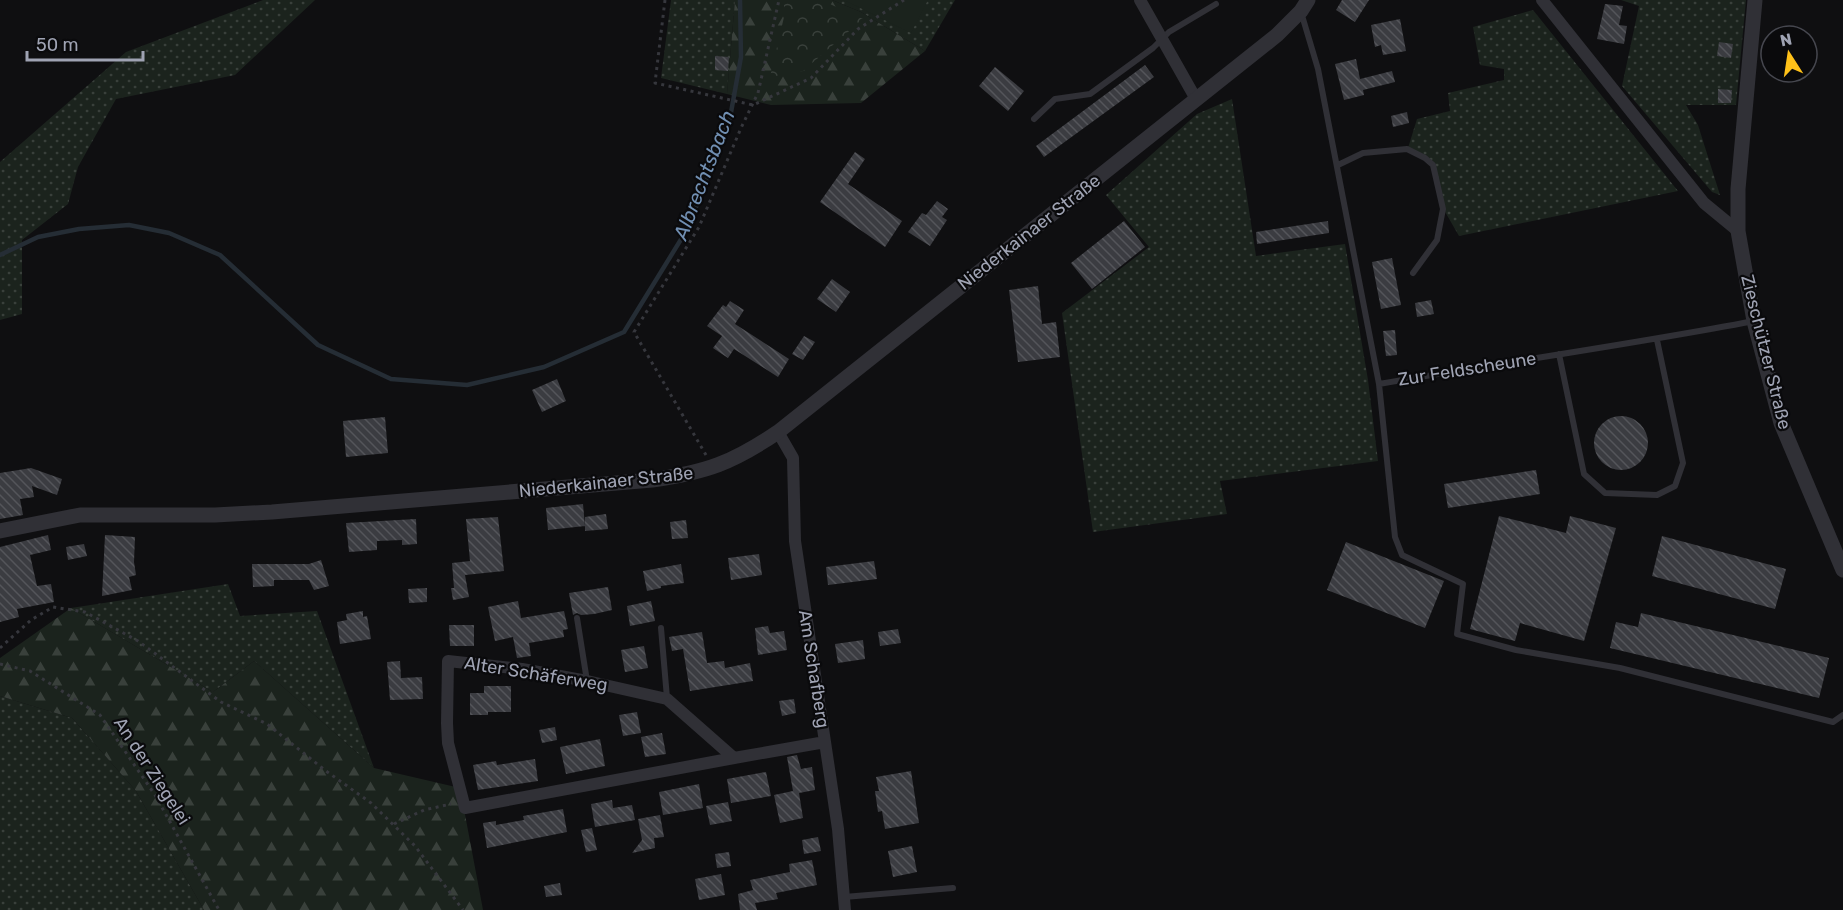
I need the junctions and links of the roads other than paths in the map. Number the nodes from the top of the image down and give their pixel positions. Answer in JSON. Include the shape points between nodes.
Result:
{"nodes":[{"id":1,"x":1140,"y":0,"type":"edge"},
{"id":2,"x":1542,"y":0,"type":"edge"},
{"id":3,"x":1755,"y":0,"type":"edge"},
{"id":4,"x":1216,"y":4,"type":"dead end"},
{"id":5,"x":1305,"y":6,"type":"edge"},
{"id":6,"x":1161,"y":39,"type":"junction"},
{"id":7,"x":1196,"y":99,"type":"junction"},
{"id":8,"x":1034,"y":119,"type":"dead end"},
{"id":9,"x":1338,"y":165,"type":"junction"},
{"id":10,"x":1738,"y":231,"type":"junction"},
{"id":11,"x":1413,"y":273,"type":"dead end"},
{"id":12,"x":1754,"y":321,"type":"junction"},
{"id":13,"x":1657,"y":340,"type":"junction"},
{"id":14,"x":1559,"y":354,"type":"junction"},
{"id":15,"x":1379,"y":384,"type":"junction"},
{"id":16,"x":778,"y":432,"type":"junction"},
{"id":17,"x":0,"y":531,"type":"edge"},
{"id":18,"x":1843,"y":570,"type":"edge"},
{"id":19,"x":577,"y":618,"type":"dead end"},
{"id":20,"x":661,"y":628,"type":"dead end"},
{"id":21,"x":588,"y":681,"type":"junction"},
{"id":22,"x":667,"y":699,"type":"junction"},
{"id":23,"x":1843,"y":715,"type":"edge"},
{"id":24,"x":825,"y":742,"type":"junction"},
{"id":25,"x":734,"y":758,"type":"junction"},
{"id":26,"x":953,"y":888,"type":"dead end"},
{"id":27,"x":844,"y":897,"type":"junction"},
{"id":28,"x":845,"y":910,"type":"edge"}],
"edges":[{"from":1,"to":6,"type":"street"},
{"from":2,"to":10,"type":"street","via":[[1704,203]]},
{"from":3,"to":10,"type":"street","name":"Zieschützer Straße","via":[[1738,189]]},
{"from":4,"to":6,"type":"lane"},
{"from":5,"to":7,"type":"street","name":"Niederkainaer Straße","via":[[1277,35]]},
{"from":5,"to":9,"type":"lane","name":"Zur Feldscheune"},
{"from":6,"to":7,"type":"street"},
{"from":6,"to":8,"type":"lane","via":[[1090,93],[1055,99]]},
{"from":7,"to":16,"type":"street","name":"Niederkainaer Straße"},
{"from":9,"to":11,"type":"lane","via":[[1363,153],[1407,149],[1432,165],[1443,209],[1437,240]]},
{"from":9,"to":15,"type":"lane","name":"Zur Feldscheune"},
{"from":10,"to":12,"type":"street","name":"Zieschützer Straße"},
{"from":12,"to":13,"type":"lane","name":"Zur Feldscheune"},
{"from":12,"to":18,"type":"street","name":"Zieschützer Straße","via":[[1781,423]]},
{"from":13,"to":14,"type":"lane","name":"Zur Feldscheune"},
{"from":13,"to":14,"type":"lane","via":[[1683,463],[1675,486],[1658,495],[1605,493],[1584,474]]},
{"from":14,"to":15,"type":"lane","name":"Zur Feldscheune"},
{"from":15,"to":23,"type":"lane","via":[[1395,537],[1402,555],[1463,584],[1457,634],[1516,650],[1620,668],[1833,722]]},
{"from":16,"to":17,"type":"street","name":"Niederkainaer Straße","via":[[745,454],[714,467],[652,480],[272,512],[80,515]]},
{"from":16,"to":24,"type":"street","name":"Am Schafberg","via":[[793,458],[795,542]]},
{"from":19,"to":21,"type":"lane"},
{"from":20,"to":22,"type":"lane"},
{"from":21,"to":22,"type":"street","name":"Alter Schäferweg"},
{"from":21,"to":25,"type":"street","name":"Alter Schäferweg","via":[[448,661],[448,743],[465,808]]},
{"from":22,"to":25,"type":"street","name":"Alter Schäferweg"},
{"from":24,"to":25,"type":"street"},
{"from":24,"to":27,"type":"street","name":"Am Schafberg"},
{"from":26,"to":27,"type":"lane"},
{"from":27,"to":28,"type":"street","name":"Am Schafberg"}]}
